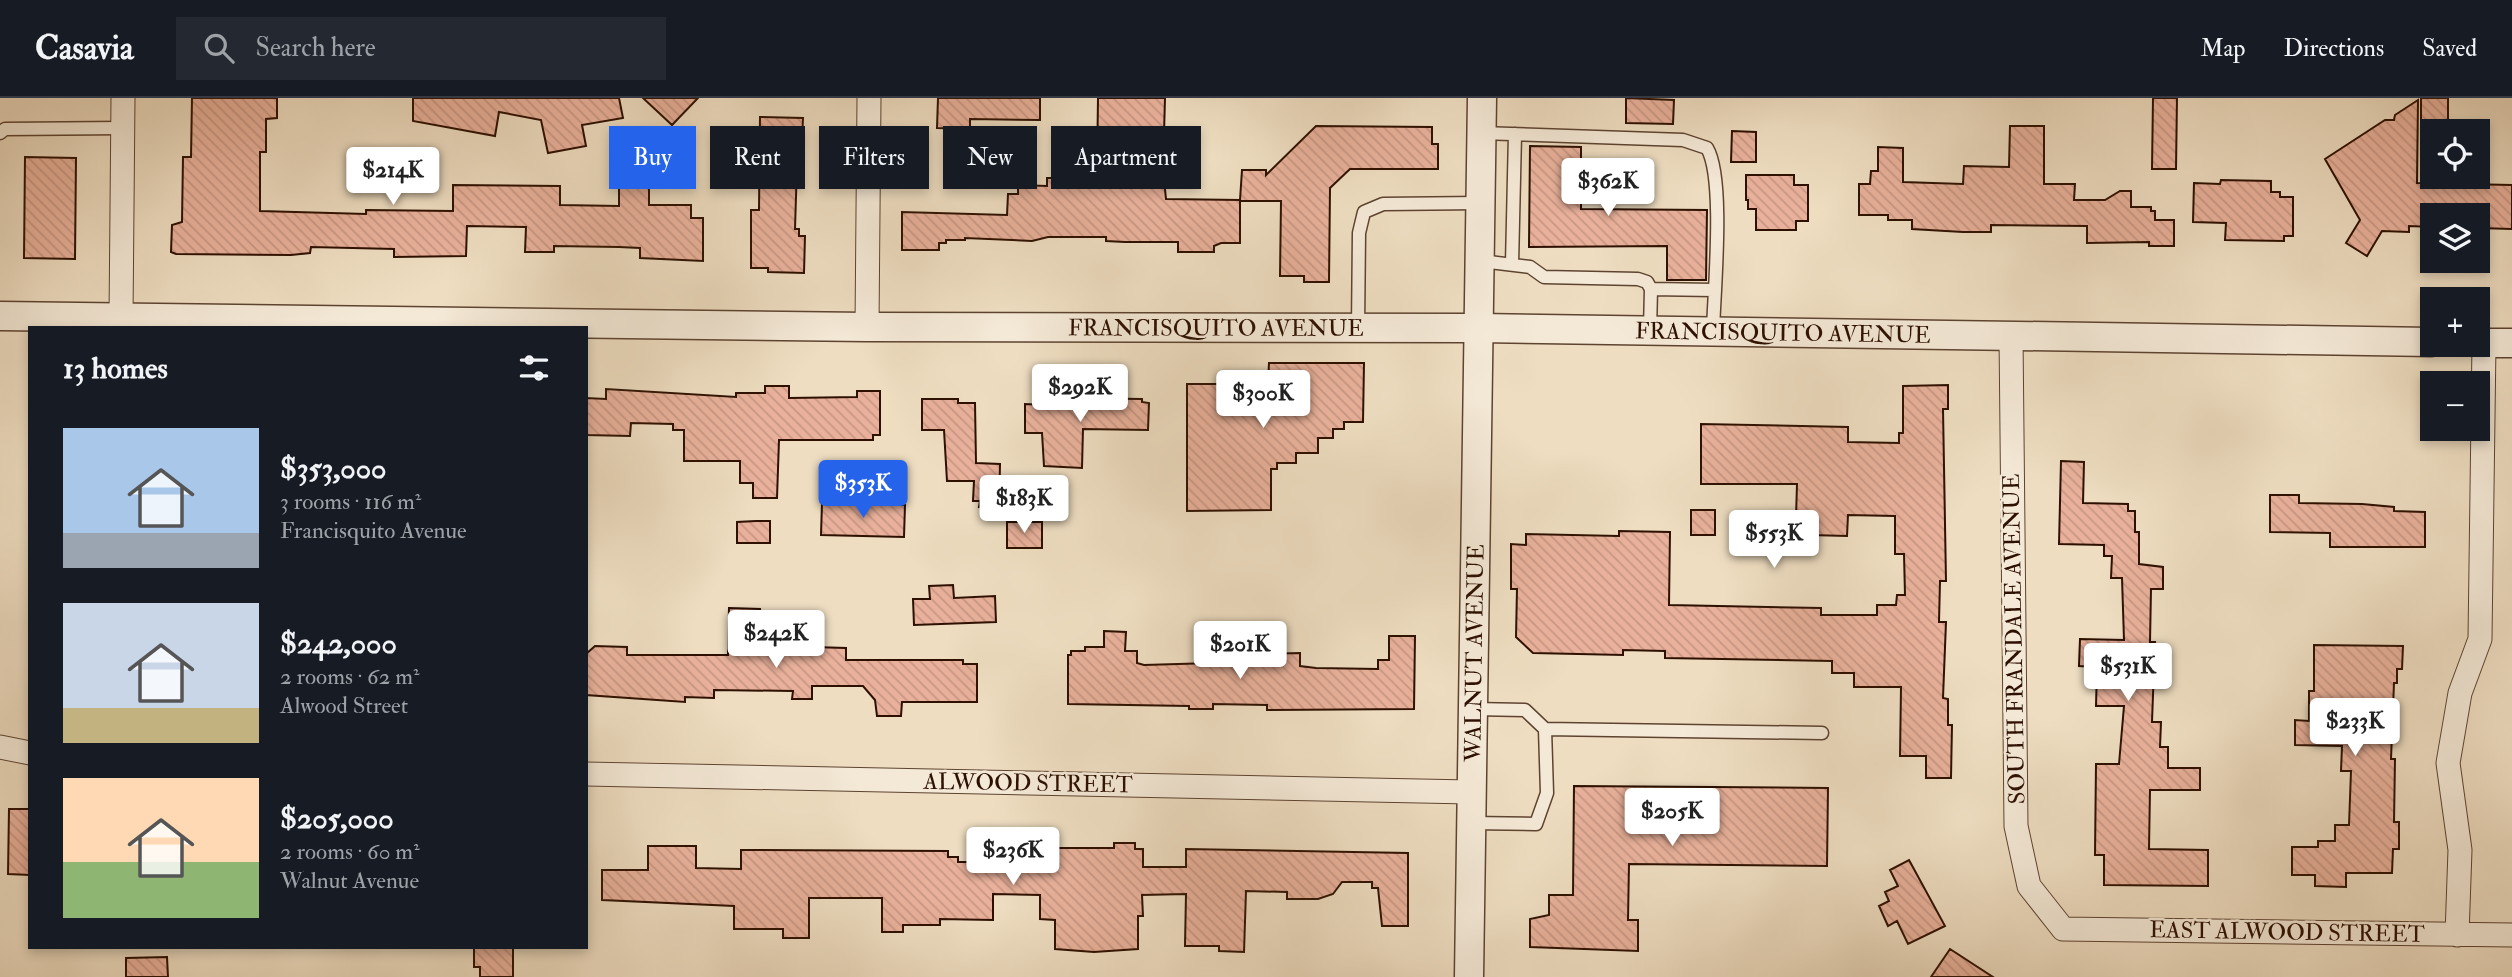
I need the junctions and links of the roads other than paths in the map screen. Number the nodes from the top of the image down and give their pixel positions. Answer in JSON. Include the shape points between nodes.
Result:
{"nodes":[{"id":1,"x":123,"y":98,"type":"edge"},
{"id":2,"x":869,"y":98,"type":"edge"},
{"id":3,"x":1482,"y":98,"type":"edge"},
{"id":4,"x":123,"y":128,"type":"junction"},
{"id":5,"x":0,"y":133,"type":"edge"},
{"id":6,"x":1481,"y":133,"type":"junction"},
{"id":7,"x":1515,"y":134,"type":"junction"},
{"id":8,"x":1481,"y":203,"type":"junction"},
{"id":9,"x":1481,"y":261,"type":"junction"},
{"id":10,"x":1512,"y":264,"type":"junction"},
{"id":11,"x":1651,"y":289,"type":"junction"},
{"id":12,"x":1714,"y":290,"type":"junction"},
{"id":13,"x":0,"y":316,"type":"edge"},
{"id":14,"x":121,"y":318,"type":"junction"},
{"id":15,"x":867,"y":327,"type":"junction"},
{"id":16,"x":1358,"y":328,"type":"junction"},
{"id":17,"x":1480,"y":328,"type":"junction"},
{"id":18,"x":1650,"y":330,"type":"junction"},
{"id":19,"x":1713,"y":331,"type":"junction"},
{"id":20,"x":2011,"y":335,"type":"junction"},
{"id":21,"x":2420,"y":342,"type":"edge"},
{"id":22,"x":2490,"y":343,"type":"edge"},
{"id":23,"x":2512,"y":343,"type":"edge"},
{"id":24,"x":2481,"y":357,"type":"edge"},
{"id":25,"x":1472,"y":709,"type":"junction"},
{"id":26,"x":1545,"y":729,"type":"junction"},
{"id":27,"x":1822,"y":733,"type":"dead end"},
{"id":28,"x":0,"y":747,"type":"edge"},
{"id":29,"x":28,"y":753,"type":"edge"},
{"id":30,"x":588,"y":774,"type":"edge"},
{"id":31,"x":1470,"y":792,"type":"junction"},
{"id":32,"x":1470,"y":823,"type":"junction"},
{"id":33,"x":2063,"y":929,"type":"joint"},
{"id":34,"x":2457,"y":935,"type":"junction"},
{"id":35,"x":2512,"y":935,"type":"edge"},
{"id":36,"x":1469,"y":977,"type":"edge"}],
"edges":[{"from":1,"to":4,"type":"street"},
{"from":2,"to":15,"type":"street"},
{"from":3,"to":6,"type":"street","name":"WALNUT AVENUE"},
{"from":4,"to":5,"type":"lane","via":[[5,129]]},
{"from":4,"to":14,"type":"street"},
{"from":6,"to":7,"type":"lane"},
{"from":6,"to":8,"type":"street","name":"WALNUT AVENUE"},
{"from":7,"to":10,"type":"lane"},
{"from":7,"to":12,"type":"lane","via":[[1683,140],[1707,148],[1714,170]]},
{"from":8,"to":9,"type":"street","name":"WALNUT AVENUE"},
{"from":8,"to":16,"type":"lane","via":[[1383,204],[1364,212],[1359,233]]},
{"from":9,"to":10,"type":"lane"},
{"from":9,"to":17,"type":"street","name":"WALNUT AVENUE"},
{"from":10,"to":11,"type":"lane","via":[[1530,267],[1544,277],[1638,279]]},
{"from":11,"to":12,"type":"lane"},
{"from":11,"to":18,"type":"lane"},
{"from":12,"to":19,"type":"lane"},
{"from":13,"to":14,"type":"street","name":"FRANCISQUITO AVENUE"},
{"from":14,"to":15,"type":"street","name":"FRANCISQUITO AVENUE"},
{"from":15,"to":16,"type":"street","name":"FRANCISQUITO AVENUE"},
{"from":16,"to":17,"type":"street","name":"FRANCISQUITO AVENUE"},
{"from":17,"to":18,"type":"street","name":"FRANCISQUITO AVENUE"},
{"from":17,"to":25,"type":"street","name":"WALNUT AVENUE"},
{"from":18,"to":19,"type":"street","name":"FRANCISQUITO AVENUE"},
{"from":19,"to":20,"type":"street","name":"FRANCISQUITO AVENUE"},
{"from":20,"to":21,"type":"street","name":"FRANCISQUITO AVENUE"},
{"from":20,"to":33,"type":"street","name":"SOUTH FRANDALE AVENUE","via":[[2016,826],[2029,886]]},
{"from":22,"to":23,"type":"street"},
{"from":24,"to":34,"type":"street","via":[[2480,639],[2460,693],[2448,763],[2460,849]]},
{"from":25,"to":26,"type":"lane","via":[[1525,710]]},
{"from":25,"to":31,"type":"street","name":"WALNUT AVENUE"},
{"from":26,"to":27,"type":"lane"},
{"from":26,"to":32,"type":"lane","via":[[1546,793],[1536,824]]},
{"from":28,"to":29,"type":"street"},
{"from":30,"to":31,"type":"street","name":"ALWOOD STREET"},
{"from":31,"to":32,"type":"street","name":"WALNUT AVENUE"},
{"from":32,"to":36,"type":"street","name":"WALNUT AVENUE"},
{"from":33,"to":34,"type":"street","name":"EAST ALWOOD STREET"},
{"from":34,"to":35,"type":"street","name":"EAST ALWOOD STREET"}]}
